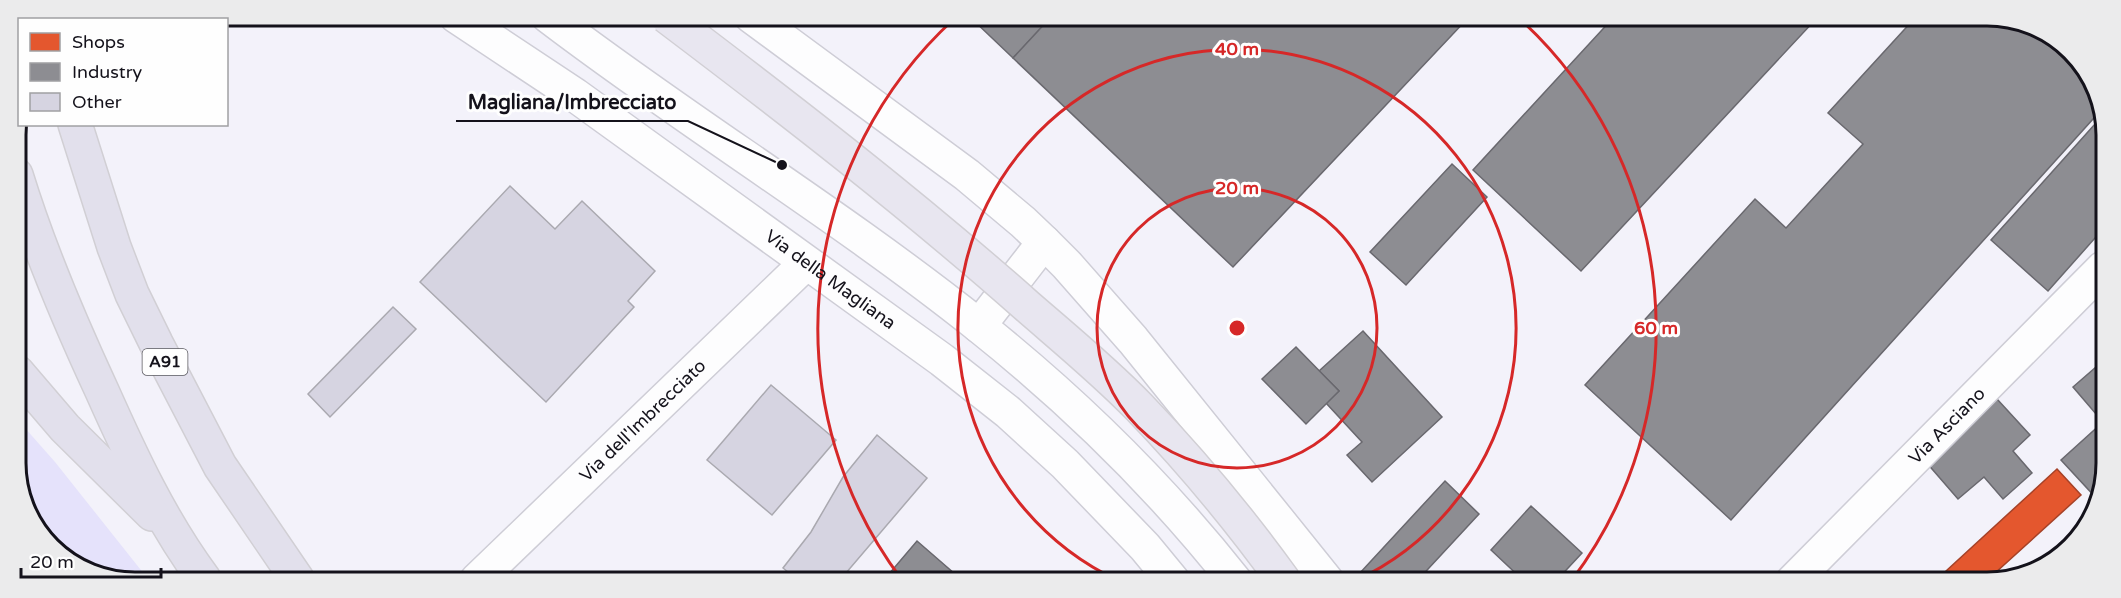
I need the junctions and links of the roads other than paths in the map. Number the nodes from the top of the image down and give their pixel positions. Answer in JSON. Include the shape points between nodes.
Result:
{"nodes":[{"id":1,"x":471,"y":26,"type":"edge"},
{"id":2,"x":562,"y":26,"type":"edge"},
{"id":3,"x":679,"y":26,"type":"edge"},
{"id":4,"x":765,"y":26,"type":"edge"},
{"id":5,"x":76,"y":126,"type":"edge"},
{"id":6,"x":26,"y":209,"type":"edge"},
{"id":7,"x":1044,"y":242,"type":"junction"},
{"id":8,"x":806,"y":263,"type":"junction"},
{"id":9,"x":2096,"y":275,"type":"edge"},
{"id":10,"x":980,"y":326,"type":"junction"},
{"id":11,"x":26,"y":382,"type":"edge"},
{"id":12,"x":173,"y":533,"type":"junction"},
{"id":13,"x":199,"y":572,"type":"edge"},
{"id":14,"x":292,"y":572,"type":"edge"},
{"id":15,"x":485,"y":572,"type":"edge"},
{"id":16,"x":1165,"y":572,"type":"edge"},
{"id":17,"x":1227,"y":572,"type":"edge"},
{"id":18,"x":1277,"y":572,"type":"edge"},
{"id":19,"x":1320,"y":572,"type":"edge"},
{"id":20,"x":1802,"y":572,"type":"edge"}],
"edges":[{"from":1,"to":8,"type":"street","name":"Via della Magliana","via":[[575,95]]},
{"from":2,"to":10,"type":"street"},
{"from":3,"to":18,"type":"highway","bridge":true,"via":[[946,236],[1100,370],[1174,445]]},
{"from":4,"to":7,"type":"street","via":[[967,175]]},
{"from":5,"to":14,"type":"highway","number":"A91","via":[[132,294],[220,466]]},
{"from":6,"to":12,"type":"highway","via":[[65,312],[126,445]]},
{"from":7,"to":10,"type":"street"},
{"from":7,"to":19,"type":"street","via":[[1133,340]]},
{"from":8,"to":15,"type":"street","name":"Via dell'Imbrecciato"},
{"from":8,"to":16,"type":"street","name":"Via della Magliana","via":[[1008,412],[1065,464]]},
{"from":9,"to":20,"type":"street","name":"Via Asciano"},
{"from":10,"to":17,"type":"street","via":[[1128,458]]},
{"from":11,"to":12,"type":"highway","via":[[65,428]]},
{"from":12,"to":13,"type":"highway"}]}
